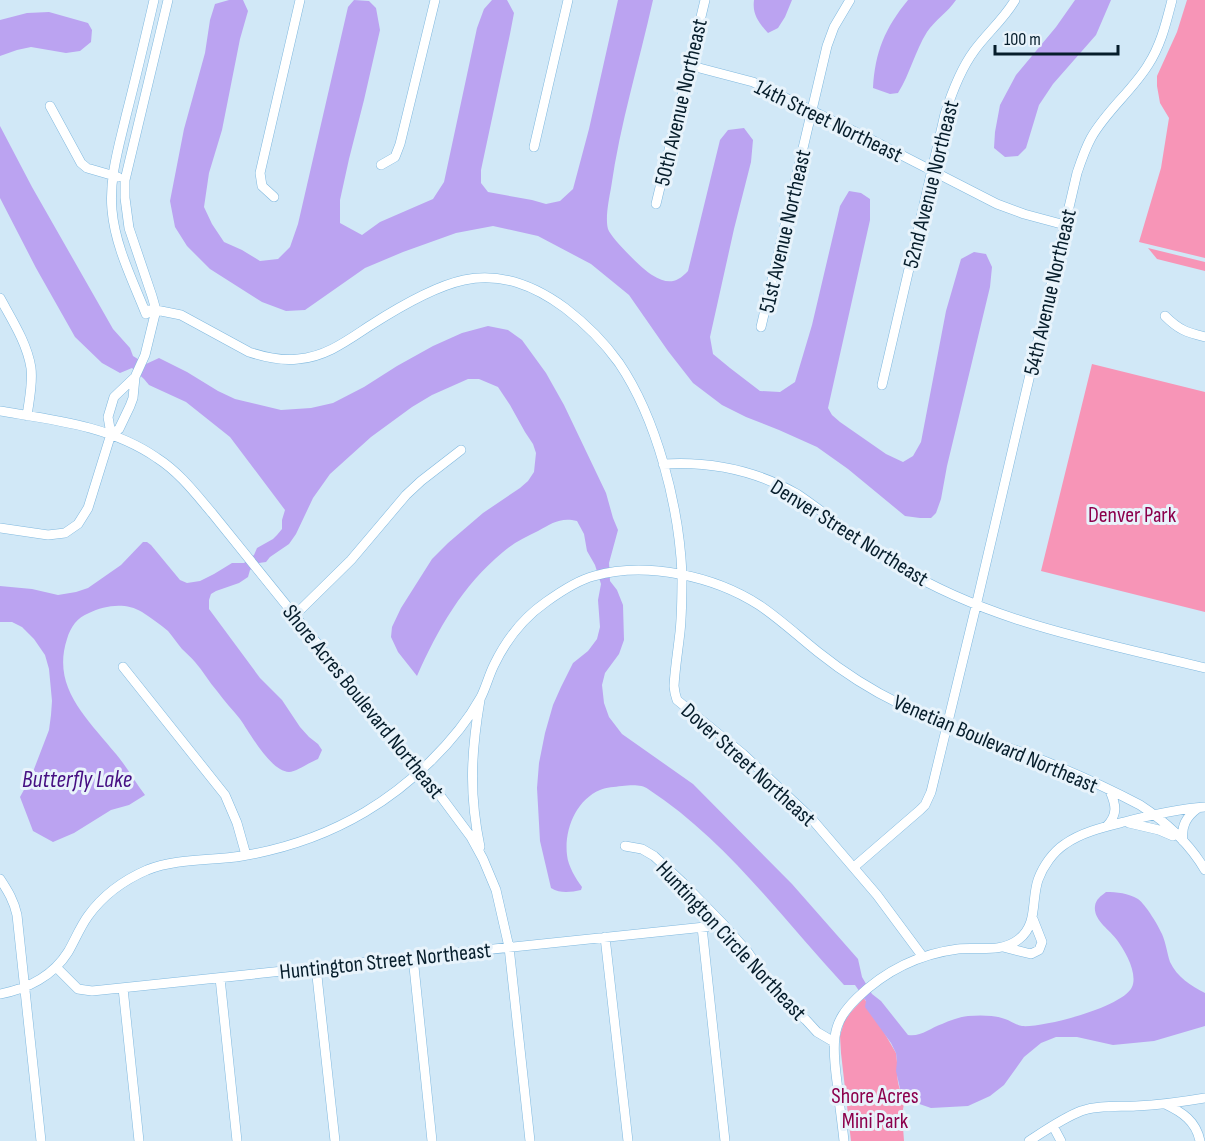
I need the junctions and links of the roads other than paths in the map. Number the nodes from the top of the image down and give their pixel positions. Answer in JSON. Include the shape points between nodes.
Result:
{"nodes":[{"id":1,"x":154,"y":0,"type":"edge"},
{"id":2,"x":168,"y":0,"type":"edge"},
{"id":3,"x":300,"y":0,"type":"edge"},
{"id":4,"x":435,"y":0,"type":"edge"},
{"id":5,"x":568,"y":0,"type":"edge"},
{"id":6,"x":705,"y":0,"type":"edge"},
{"id":7,"x":850,"y":0,"type":"edge"},
{"id":8,"x":1015,"y":0,"type":"edge"},
{"id":9,"x":1172,"y":0,"type":"edge"},
{"id":10,"x":688,"y":65,"type":"junction"},
{"id":11,"x":50,"y":106,"type":"dead end"},
{"id":12,"x":812,"y":110,"type":"junction"},
{"id":13,"x":534,"y":147,"type":"dead end"},
{"id":14,"x":381,"y":165,"type":"dead end"},
{"id":15,"x":932,"y":171,"type":"junction"},
{"id":16,"x":113,"y":176,"type":"junction"},
{"id":17,"x":125,"y":180,"type":"junction"},
{"id":18,"x":274,"y":197,"type":"dead end"},
{"id":19,"x":656,"y":204,"type":"dead end"},
{"id":20,"x":1065,"y":225,"type":"junction"},
{"id":21,"x":0,"y":298,"type":"edge"},
{"id":22,"x":145,"y":310,"type":"junction"},
{"id":23,"x":156,"y":310,"type":"junction"},
{"id":24,"x":1165,"y":316,"type":"dead end"},
{"id":25,"x":761,"y":327,"type":"dead end"},
{"id":26,"x":150,"y":336,"type":"junction"},
{"id":27,"x":1205,"y":337,"type":"edge"},
{"id":28,"x":135,"y":376,"type":"junction"},
{"id":29,"x":882,"y":385,"type":"dead end"},
{"id":30,"x":0,"y":411,"type":"edge"},
{"id":31,"x":27,"y":416,"type":"junction"},
{"id":32,"x":111,"y":434,"type":"junction"},
{"id":33,"x":460,"y":450,"type":"dead end"},
{"id":34,"x":663,"y":464,"type":"junction"},
{"id":35,"x":0,"y":528,"type":"edge"},
{"id":36,"x":682,"y":575,"type":"junction"},
{"id":37,"x":976,"y":606,"type":"junction"},
{"id":38,"x":295,"y":615,"type":"junction"},
{"id":39,"x":123,"y":667,"type":"dead end"},
{"id":40,"x":1205,"y":669,"type":"edge"},
{"id":41,"x":480,"y":698,"type":"junction"},
{"id":42,"x":947,"y":726,"type":"junction"},
{"id":43,"x":419,"y":771,"type":"junction"},
{"id":44,"x":1110,"y":791,"type":"junction"},
{"id":45,"x":1202,"y":807,"type":"edge"},
{"id":46,"x":1154,"y":814,"type":"junction"},
{"id":47,"x":1123,"y":822,"type":"junction"},
{"id":48,"x":1107,"y":826,"type":"junction"},
{"id":49,"x":1183,"y":841,"type":"junction"},
{"id":50,"x":625,"y":846,"type":"dead end"},
{"id":51,"x":246,"y":855,"type":"junction"},
{"id":52,"x":483,"y":858,"type":"junction"},
{"id":53,"x":854,"y":867,"type":"junction"},
{"id":54,"x":1205,"y":870,"type":"edge"},
{"id":55,"x":0,"y":879,"type":"edge"},
{"id":56,"x":1033,"y":919,"type":"junction"},
{"id":57,"x":724,"y":925,"type":"junction"},
{"id":58,"x":702,"y":927,"type":"junction"},
{"id":59,"x":605,"y":937,"type":"junction"},
{"id":60,"x":509,"y":947,"type":"junction"},
{"id":61,"x":1003,"y":947,"type":"junction"},
{"id":62,"x":413,"y":957,"type":"junction"},
{"id":63,"x":923,"y":957,"type":"junction"},
{"id":64,"x":56,"y":966,"type":"junction"},
{"id":65,"x":316,"y":967,"type":"junction"},
{"id":66,"x":220,"y":978,"type":"junction"},
{"id":67,"x":25,"y":988,"type":"junction"},
{"id":68,"x":123,"y":988,"type":"junction"},
{"id":69,"x":0,"y":994,"type":"edge"},
{"id":70,"x":834,"y":1042,"type":"junction"},
{"id":71,"x":1205,"y":1098,"type":"edge"},
{"id":72,"x":1165,"y":1104,"type":"junction"},
{"id":73,"x":1053,"y":1126,"type":"junction"},
{"id":74,"x":844,"y":1140,"type":"edge"},
{"id":75,"x":42,"y":1141,"type":"edge"},
{"id":76,"x":139,"y":1141,"type":"edge"},
{"id":77,"x":237,"y":1141,"type":"edge"},
{"id":78,"x":335,"y":1141,"type":"edge"},
{"id":79,"x":432,"y":1141,"type":"edge"},
{"id":80,"x":530,"y":1141,"type":"edge"},
{"id":81,"x":628,"y":1141,"type":"edge"},
{"id":82,"x":725,"y":1141,"type":"edge"},
{"id":83,"x":1029,"y":1141,"type":"edge"},
{"id":84,"x":1061,"y":1141,"type":"edge"},
{"id":85,"x":1200,"y":1141,"type":"edge"}],
"edges":[{"from":1,"to":16,"type":"street"},
{"from":2,"to":17,"type":"street"},
{"from":3,"to":18,"type":"street","via":[[260,173],[262,186]]},
{"from":4,"to":14,"type":"street","via":[[400,144],[395,157]]},
{"from":5,"to":13,"type":"street"},
{"from":6,"to":10,"type":"street","name":"50th Avenue Northeast"},
{"from":7,"to":12,"type":"street","name":"51st Avenue Northeast","via":[[830,36]]},
{"from":8,"to":15,"type":"street","name":"52nd Avenue Northeast","via":[[975,48],[959,77],[945,114]]},
{"from":9,"to":20,"type":"street","name":"54th Avenue Northeast","via":[[1158,48],[1137,82],[1091,138],[1077,172]]},
{"from":10,"to":12,"type":"street","name":"14th Street Northeast","via":[[753,82]]},
{"from":10,"to":19,"type":"street","name":"50th Avenue Northeast"},
{"from":11,"to":16,"type":"street","via":[[81,163]]},
{"from":12,"to":15,"type":"street","name":"14th Street Northeast"},
{"from":12,"to":25,"type":"street","name":"51st Avenue Northeast"},
{"from":15,"to":20,"type":"street","name":"14th Street Northeast","via":[[1003,207]]},
{"from":15,"to":29,"type":"street","name":"52nd Avenue Northeast"},
{"from":16,"to":17,"type":"street"},
{"from":16,"to":22,"type":"street","via":[[111,210],[115,230]]},
{"from":17,"to":23,"type":"street","via":[[129,228]]},
{"from":20,"to":37,"type":"street","name":"54th Avenue Northeast"},
{"from":21,"to":31,"type":"street","via":[[31,368]]},
{"from":22,"to":23,"type":"street","name":"Dover Street Northeast"},
{"from":22,"to":26,"type":"street"},
{"from":23,"to":26,"type":"street"},
{"from":23,"to":34,"type":"street","name":"Dover Street Northeast","via":[[181,315],[249,352],[298,360],[339,346],[402,307],[453,283],[489,277],[517,282],[549,297],[577,317],[618,362],[638,397]]},
{"from":24,"to":27,"type":"street","via":[[1176,327]]},
{"from":26,"to":28,"type":"street"},
{"from":28,"to":32,"type":"street","via":[[130,406],[119,429]]},
{"from":28,"to":32,"type":"street","via":[[114,397],[108,417]]},
{"from":30,"to":31,"type":"street","name":"Shore Acres Boulevard Northeast"},
{"from":31,"to":32,"type":"street","name":"Shore Acres Boulevard Northeast"},
{"from":32,"to":35,"type":"street","via":[[88,508],[78,524],[65,533],[48,536]]},
{"from":32,"to":38,"type":"street","name":"Shore Acres Boulevard Northeast","via":[[174,471]]},
{"from":33,"to":38,"type":"street","via":[[406,495],[351,560]]},
{"from":34,"to":36,"type":"street","name":"Dover Street Northeast","via":[[675,513]]},
{"from":34,"to":37,"type":"street","name":"Denver Street Northeast","via":[[718,466],[780,484],[898,566]]},
{"from":36,"to":41,"type":"street","name":"Venetian Boulevard Northeast","via":[[616,572],[592,576],[565,590],[544,603],[511,635]]},
{"from":36,"to":42,"type":"street","name":"Venetian Boulevard Northeast","via":[[748,599],[851,675]]},
{"from":36,"to":53,"type":"street","name":"Dover Street Northeast","via":[[674,686],[677,700],[779,787]]},
{"from":37,"to":40,"type":"street","name":"Denver Street Northeast","via":[[1031,625]]},
{"from":37,"to":42,"type":"street","name":"54th Avenue Northeast"},
{"from":38,"to":43,"type":"street","name":"Shore Acres Boulevard Northeast"},
{"from":39,"to":51,"type":"street","via":[[225,795]]},
{"from":41,"to":43,"type":"street","name":"Venetian Boulevard Northeast","via":[[450,739]]},
{"from":41,"to":52,"type":"street","name":"Venetian Boulevard Northeast","via":[[472,782]]},
{"from":42,"to":44,"type":"street","name":"Venetian Boulevard Northeast","via":[[1033,756]]},
{"from":42,"to":53,"type":"street","name":"54th Avenue Northeast","via":[[925,805]]},
{"from":43,"to":51,"type":"street","name":"Venetian Boulevard Northeast","via":[[391,795],[340,825]]},
{"from":43,"to":52,"type":"street","name":"Shore Acres Boulevard Northeast"},
{"from":44,"to":46,"type":"street","name":"Venetian Boulevard Northeast"},
{"from":44,"to":48,"type":"street","via":[[1116,807]]},
{"from":45,"to":46,"type":"street"},
{"from":45,"to":49,"type":"street","via":[[1185,821]]},
{"from":46,"to":47,"type":"street"},
{"from":46,"to":49,"type":"street","name":"Venetian Boulevard Northeast"},
{"from":47,"to":48,"type":"street"},
{"from":47,"to":49,"type":"street","via":[[1160,830]]},
{"from":48,"to":56,"type":"street","via":[[1078,836],[1053,855],[1037,882]]},
{"from":49,"to":54,"type":"street","name":"Venetian Boulevard Northeast"},
{"from":50,"to":57,"type":"street","name":"Huntington Circle Northeast","via":[[654,856]]},
{"from":51,"to":64,"type":"street","name":"Venetian Boulevard Northeast","via":[[167,864],[123,882],[85,919]]},
{"from":52,"to":60,"type":"street","name":"Shore Acres Boulevard Northeast","via":[[496,890]]},
{"from":53,"to":63,"type":"street","name":"Dover Street Northeast"},
{"from":55,"to":67,"type":"street","via":[[18,915]]},
{"from":56,"to":61,"type":"street","via":[[1023,936]]},
{"from":56,"to":61,"type":"street","via":[[1042,942],[1039,950],[1031,954]]},
{"from":57,"to":58,"type":"street","name":"Huntington Street Northeast"},
{"from":57,"to":70,"type":"street","name":"Huntington Circle Northeast","via":[[781,997]]},
{"from":58,"to":59,"type":"street","name":"Huntington Street Northeast"},
{"from":58,"to":82,"type":"street"},
{"from":59,"to":60,"type":"street","name":"Huntington Street Northeast"},
{"from":59,"to":81,"type":"street"},
{"from":60,"to":62,"type":"street","name":"Huntington Street Northeast"},
{"from":60,"to":80,"type":"street","name":"Shore Acres Boulevard Northeast"},
{"from":61,"to":63,"type":"street","via":[[959,949]]},
{"from":62,"to":65,"type":"street","name":"Huntington Street Northeast"},
{"from":62,"to":79,"type":"street"},
{"from":63,"to":70,"type":"street","via":[[899,967],[861,994],[844,1011]]},
{"from":64,"to":67,"type":"street","name":"Venetian Boulevard Northeast"},
{"from":64,"to":68,"type":"street","name":"Huntington Street Northeast","via":[[84,991]]},
{"from":65,"to":66,"type":"street","name":"Huntington Street Northeast"},
{"from":65,"to":78,"type":"street"},
{"from":66,"to":68,"type":"street","name":"Huntington Street Northeast"},
{"from":66,"to":77,"type":"street"},
{"from":67,"to":69,"type":"street","name":"Venetian Boulevard Northeast"},
{"from":67,"to":75,"type":"street"},
{"from":68,"to":76,"type":"street"},
{"from":70,"to":74,"type":"street"},
{"from":71,"to":72,"type":"street"},
{"from":72,"to":73,"type":"street","via":[[1083,1111]]},
{"from":72,"to":85,"type":"street","via":[[1190,1120]]},
{"from":73,"to":83,"type":"street"},
{"from":73,"to":84,"type":"street"}]}
